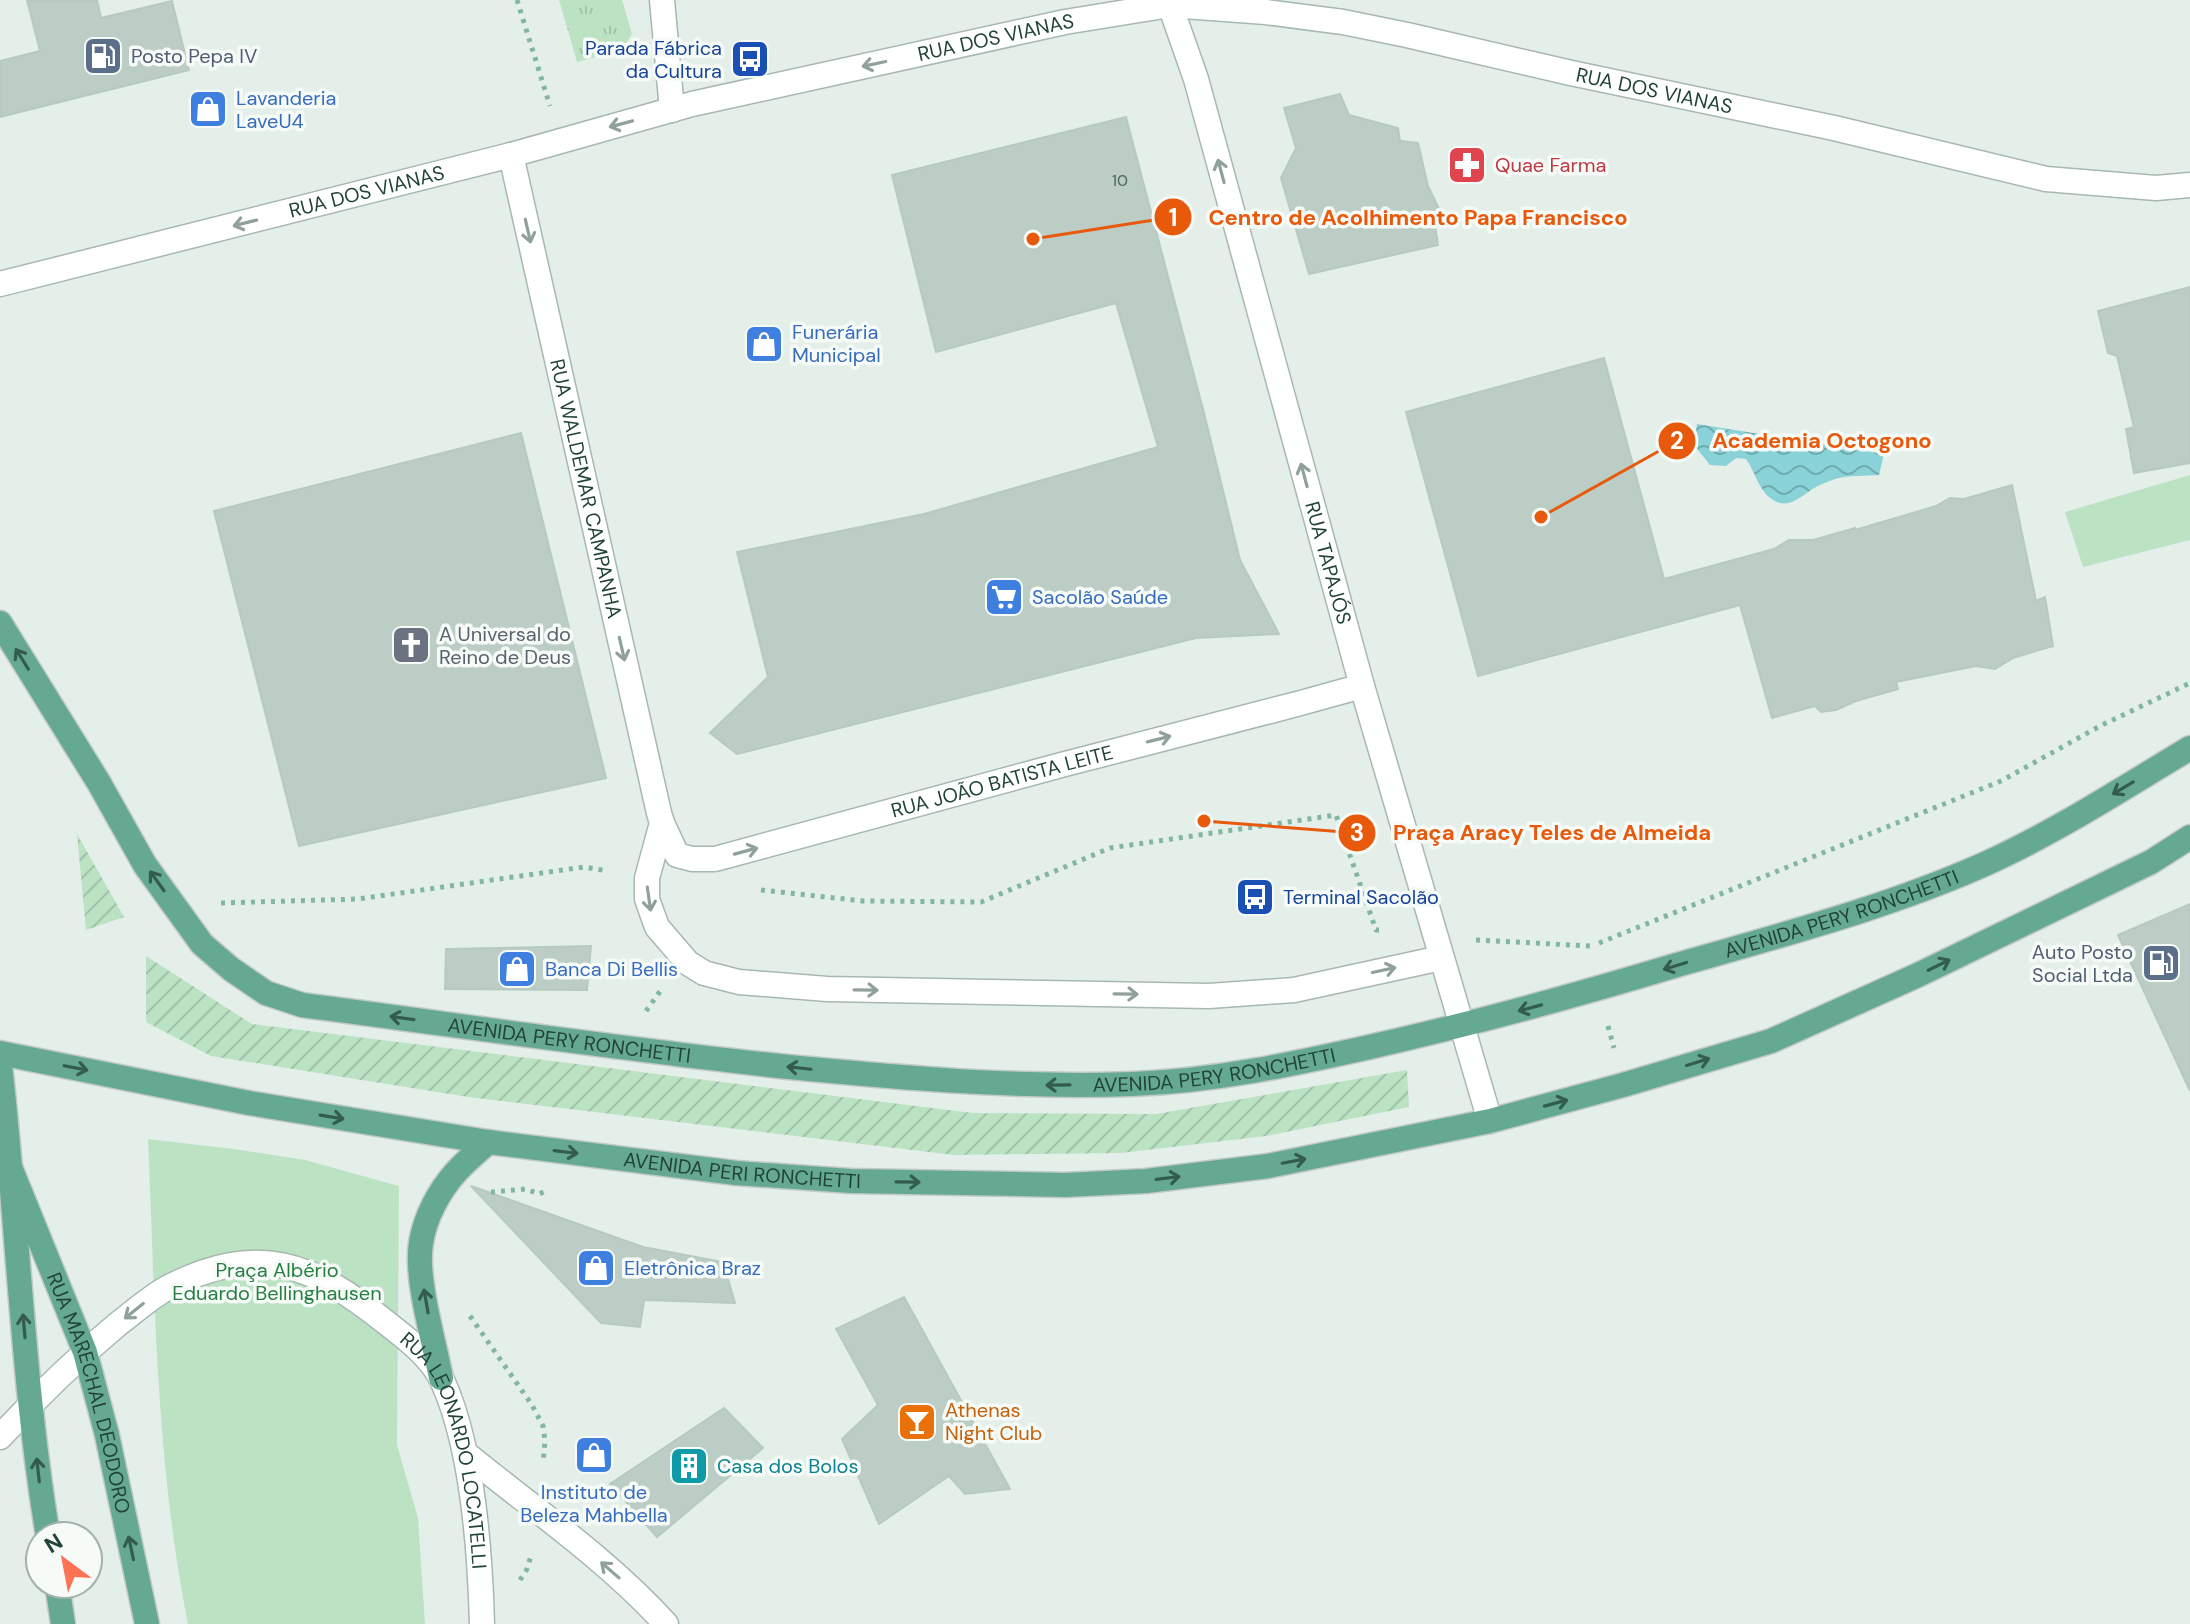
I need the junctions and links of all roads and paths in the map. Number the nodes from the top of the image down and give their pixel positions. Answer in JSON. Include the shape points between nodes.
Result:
{"nodes":[{"id":1,"x":517,"y":0,"type":"edge"},
{"id":2,"x":662,"y":0,"type":"edge"},
{"id":3,"x":1170,"y":5,"type":"junction"},
{"id":4,"x":1340,"y":11,"type":"edge"},
{"id":5,"x":541,"y":78,"type":"dead end"},
{"id":6,"x":672,"y":110,"type":"junction"},
{"id":7,"x":511,"y":155,"type":"junction"},
{"id":8,"x":2190,"y":185,"type":"edge"},
{"id":9,"x":0,"y":284,"type":"edge"},
{"id":10,"x":0,"y":623,"type":"edge"},
{"id":11,"x":2190,"y":683,"type":"edge"},
{"id":12,"x":1362,"y":686,"type":"junction"},
{"id":13,"x":2190,"y":748,"type":"edge"},
{"id":14,"x":662,"y":823,"type":"junction"},
{"id":15,"x":2190,"y":837,"type":"edge"},
{"id":16,"x":2190,"y":847,"type":"edge"},
{"id":17,"x":2151,"y":862,"type":"junction"},
{"id":18,"x":647,"y":878,"type":"junction"},
{"id":19,"x":755,"y":889,"type":"dead end"},
{"id":20,"x":174,"y":905,"type":"junction"},
{"id":21,"x":1591,"y":946,"type":"junction"},
{"id":22,"x":1438,"y":948,"type":"junction"},
{"id":23,"x":1598,"y":989,"type":"junction"},
{"id":24,"x":1461,"y":1026,"type":"junction"},
{"id":25,"x":0,"y":1053,"type":"edge"},
{"id":26,"x":0,"y":1065,"type":"edge"},
{"id":27,"x":1623,"y":1085,"type":"junction"},
{"id":28,"x":1490,"y":1121,"type":"junction"},
{"id":29,"x":488,"y":1142,"type":"junction"},
{"id":30,"x":562,"y":1152,"type":"junction"},
{"id":31,"x":10,"y":1167,"type":"junction"},
{"id":32,"x":481,"y":1194,"type":"dead end"},
{"id":33,"x":469,"y":1316,"type":"dead end"},
{"id":34,"x":85,"y":1352,"type":"junction"},
{"id":35,"x":441,"y":1378,"type":"junction"},
{"id":36,"x":31,"y":1403,"type":"junction"},
{"id":37,"x":0,"y":1437,"type":"edge"},
{"id":38,"x":465,"y":1453,"type":"junction"},
{"id":39,"x":539,"y":1514,"type":"junction"},
{"id":40,"x":45,"y":1520,"type":"edge"},
{"id":41,"x":481,"y":1585,"type":"junction"},
{"id":42,"x":59,"y":1600,"type":"edge"},
{"id":43,"x":63,"y":1624,"type":"edge"},
{"id":44,"x":147,"y":1624,"type":"edge"},
{"id":45,"x":482,"y":1624,"type":"edge"},
{"id":46,"x":666,"y":1624,"type":"edge"}],
"edges":[{"from":1,"to":5,"type":"path"},
{"from":2,"to":6,"type":"street"},
{"from":3,"to":4,"type":"street","name":"RUA DOS VIANAS"},
{"from":3,"to":6,"type":"street","name":"RUA DOS VIANAS","one_way":true,"via":[[1065,22]]},
{"from":12,"to":3,"type":"street","name":"RUA TAPAJÓS","one_way":true,"via":[[1196,79]]},
{"from":4,"to":8,"type":"street","name":"RUA DOS VIANAS","via":[[1422,38],[2046,179],[2156,188]]},
{"from":6,"to":7,"type":"street","name":"RUA DOS VIANAS","one_way":true},
{"from":7,"to":9,"type":"street","name":"RUA DOS VIANAS","one_way":true},
{"from":7,"to":14,"type":"street","name":"RUA WALDEMAR CAMPANHA","one_way":true},
{"from":20,"to":10,"type":"main road","one_way":true},
{"from":11,"to":21,"type":"path","via":[[2001,781]]},
{"from":14,"to":12,"type":"street","name":"RUA JOÃO BATISTA LEITE","one_way":true,"via":[[677,855],[715,859]]},
{"from":12,"to":22,"type":"street","name":"RUA TAPAJÓS"},
{"from":13,"to":23,"type":"main road","name":"AVENIDA PERY RONCHETTI","one_way":true,"via":[[1986,863],[1880,905]]},
{"from":14,"to":18,"type":"street"},
{"from":15,"to":17,"type":"main road"},
{"from":16,"to":17,"type":"street"},
{"from":27,"to":17,"type":"main road","one_way":true,"via":[[1771,1041]]},
{"from":18,"to":20,"type":"path","via":[[584,867],[358,899]]},
{"from":18,"to":22,"type":"street","one_way":true,"via":[[647,899],[657,927],[688,963],[717,978],[761,985],[1209,996],[1294,990]]},
{"from":19,"to":22,"type":"path","via":[[863,901],[981,902],[1110,848],[1336,815],[1376,930]]},
{"from":24,"to":20,"type":"main road","name":"AVENIDA PERY RONCHETTI","one_way":true,"via":[[1209,1078],[1046,1085],[912,1079],[712,1059],[302,1005],[266,993],[231,969],[202,944]]},
{"from":21,"to":22,"type":"path"},
{"from":21,"to":23,"type":"path"},
{"from":22,"to":24,"type":"street","name":"RUA TAPAJÓS"},
{"from":23,"to":24,"type":"main road","name":"AVENIDA PERY RONCHETTI","one_way":true},
{"from":23,"to":27,"type":"path"},
{"from":24,"to":28,"type":"street","name":"RUA TAPAJÓS"},
{"from":25,"to":29,"type":"main road","name":"AVENIDA PERI RONCHETTI","one_way":true,"via":[[249,1103]]},
{"from":26,"to":31,"type":"main road","name":"RUA MARECHAL DEODORO"},
{"from":28,"to":27,"type":"main road","one_way":true},
{"from":30,"to":28,"type":"main road","name":"AVENIDA PERI RONCHETTI","one_way":true,"via":[[851,1181],[1065,1185],[1268,1166]]},
{"from":29,"to":30,"type":"main road","name":"AVENIDA PERI RONCHETTI"},
{"from":35,"to":29,"type":"main road","one_way":true,"via":[[423,1288],[421,1242],[445,1187]]},
{"from":30,"to":32,"type":"path","via":[[547,1190]]},
{"from":31,"to":34,"type":"main road","name":"RUA MARECHAL DEODORO"},
{"from":36,"to":31,"type":"main road","name":"RUA MARECHAL DEODORO","one_way":true},
{"from":33,"to":39,"type":"path","via":[[543,1426]]},
{"from":35,"to":34,"type":"street","name":"RUA LEONARDO LOCATELLI","one_way":true,"via":[[408,1341],[353,1298],[316,1276],[275,1262],[212,1270],[165,1289]]},
{"from":34,"to":36,"type":"street","name":"RUA LEONARDO LOCATELLI"},
{"from":44,"to":34,"type":"main road","name":"RUA MARECHAL DEODORO","one_way":true},
{"from":35,"to":38,"type":"street","name":"RUA LEONARDO LOCATELLI"},
{"from":36,"to":37,"type":"street","name":"RUA LEONARDO LOCATELLI"},
{"from":40,"to":36,"type":"main road","name":"RUA MARECHAL DEODORO","one_way":true},
{"from":38,"to":39,"type":"street"},
{"from":38,"to":41,"type":"street","name":"RUA LEONARDO LOCATELLI"},
{"from":39,"to":41,"type":"path","via":[[522,1578],[515,1584]]},
{"from":46,"to":39,"type":"street","one_way":true,"via":[[587,1550]]},
{"from":41,"to":45,"type":"street","name":"RUA LEONARDO LOCATELLI"},
{"from":42,"to":43,"type":"main road"}]}
